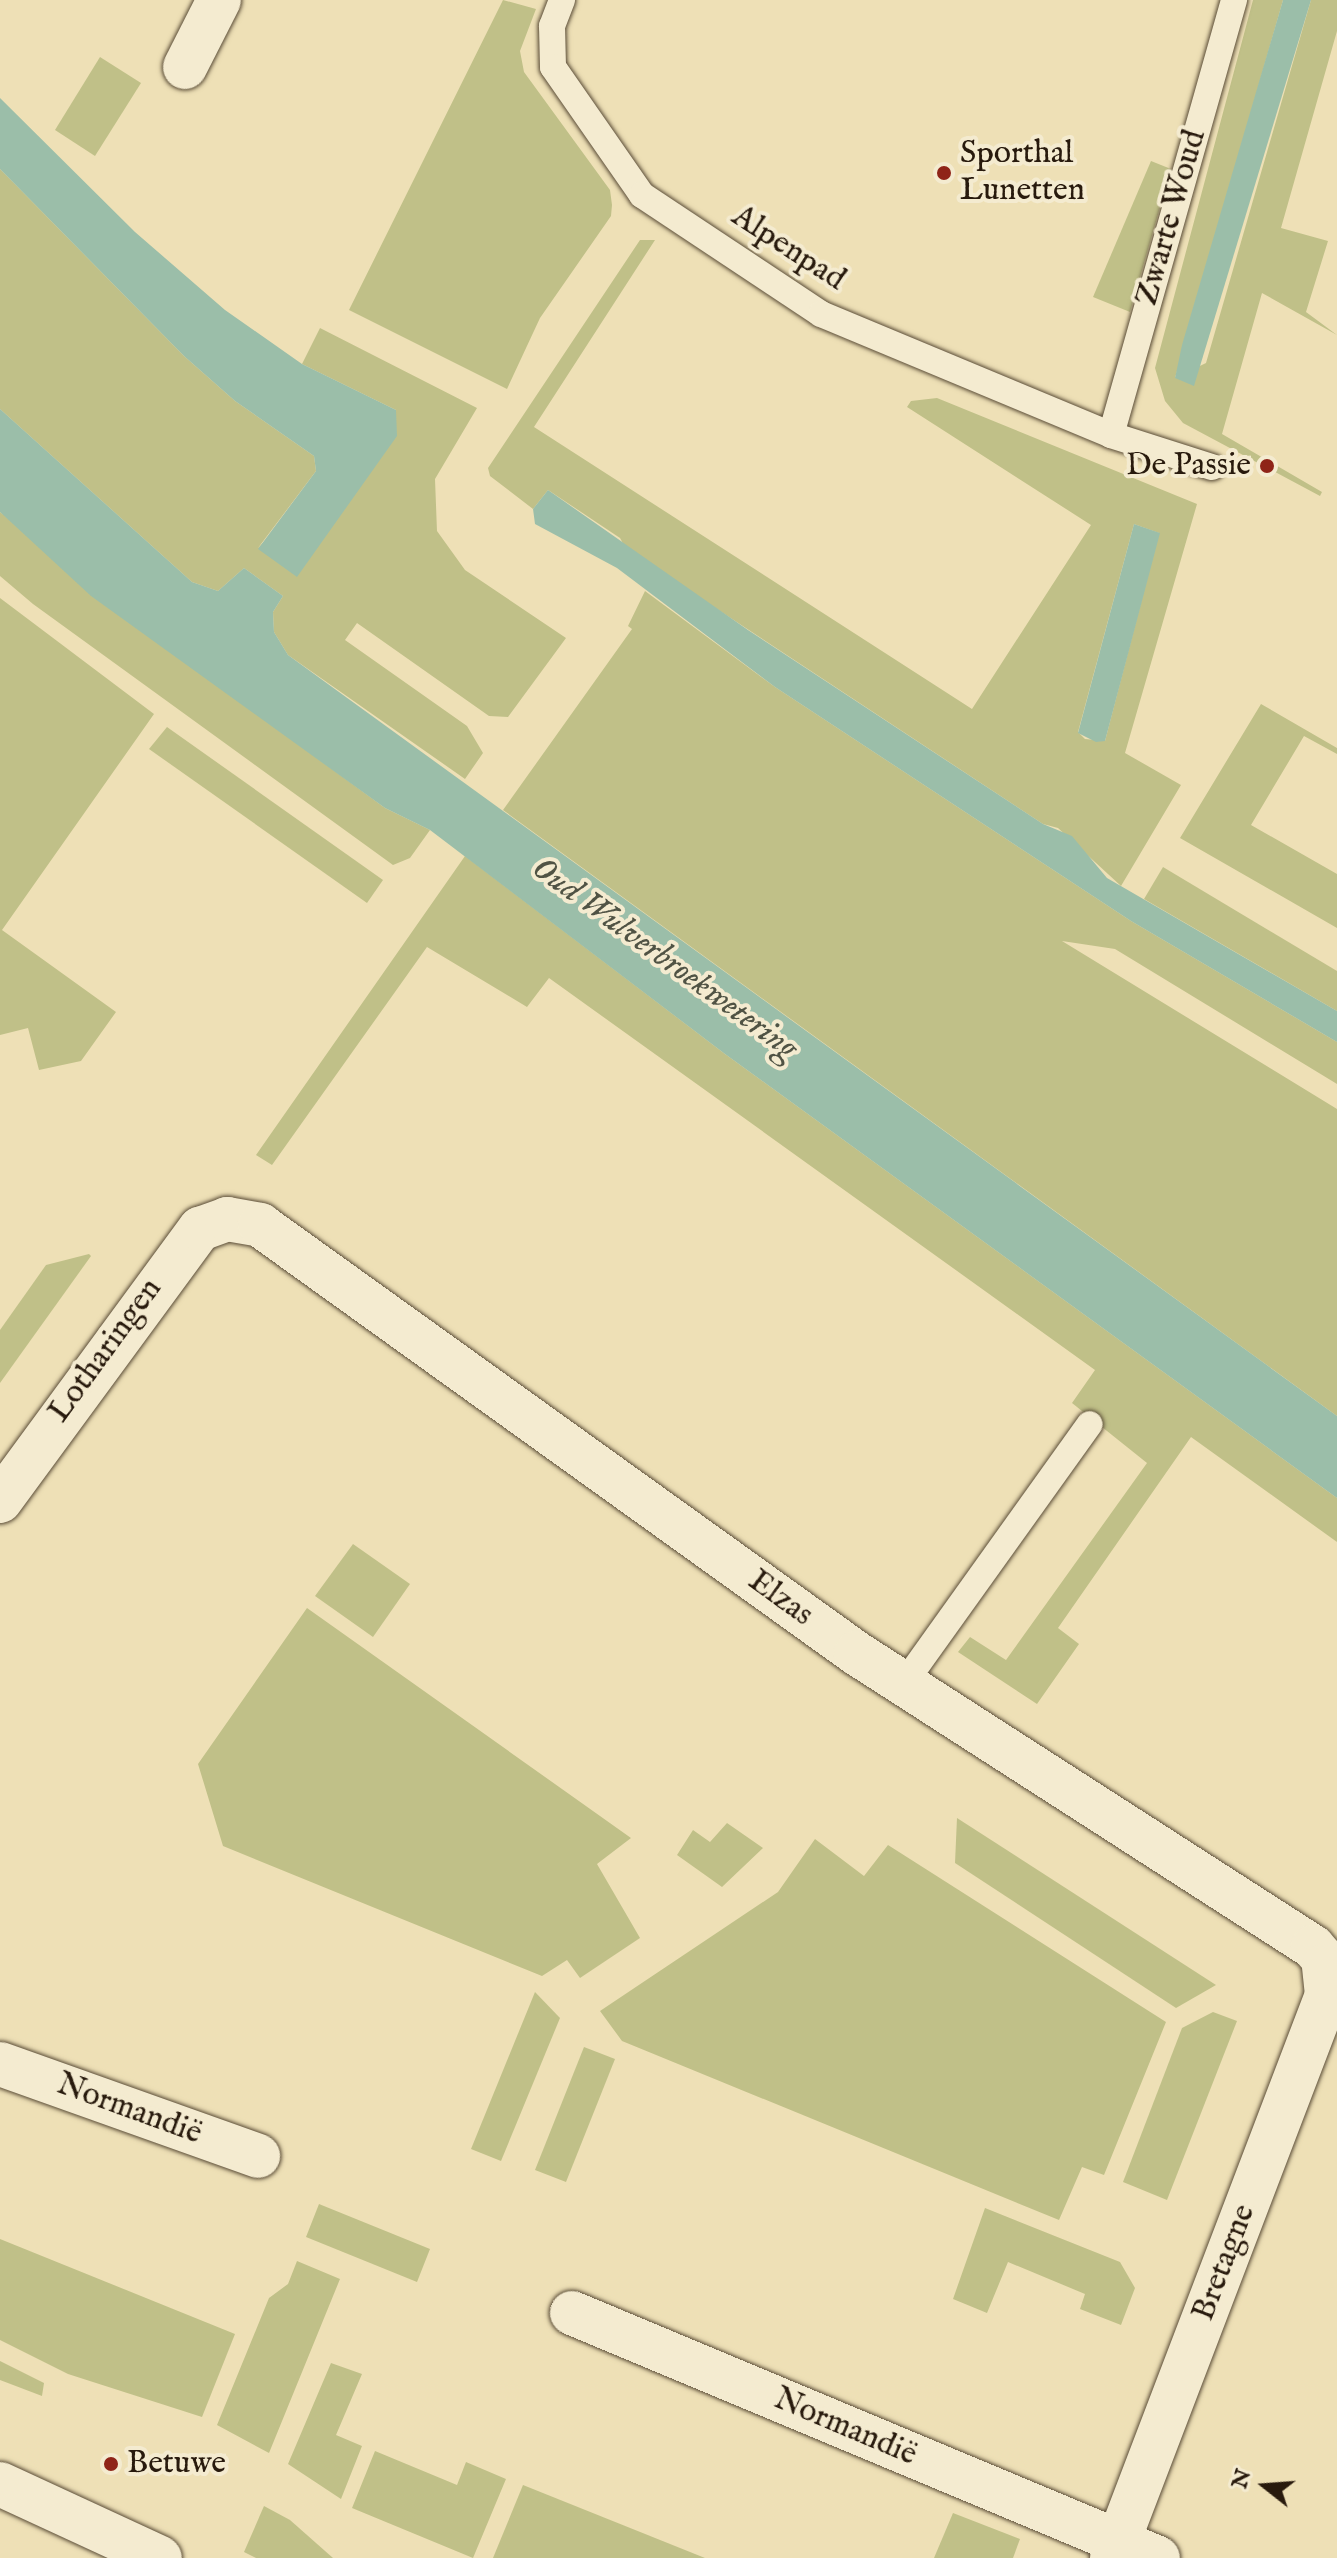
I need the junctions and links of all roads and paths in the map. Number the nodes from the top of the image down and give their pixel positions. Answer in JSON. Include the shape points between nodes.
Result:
{"nodes":[{"id":1,"x":219,"y":0,"type":"edge"},
{"id":2,"x":562,"y":0,"type":"edge"},
{"id":3,"x":1234,"y":0,"type":"edge"},
{"id":4,"x":185,"y":67,"type":"dead end"},
{"id":5,"x":1111,"y":435,"type":"junction"},
{"id":6,"x":1212,"y":467,"type":"dead end"},
{"id":7,"x":227,"y":1219,"type":"joint"},
{"id":8,"x":1090,"y":1424,"type":"dead end"},
{"id":9,"x":0,"y":1501,"type":"edge"},
{"id":10,"x":905,"y":1682,"type":"junction"},
{"id":11,"x":1330,"y":1970,"type":"edge"},
{"id":12,"x":0,"y":2064,"type":"edge"},
{"id":13,"x":258,"y":2156,"type":"dead end"},
{"id":14,"x":572,"y":2313,"type":"dead end"},
{"id":15,"x":0,"y":2484,"type":"edge"},
{"id":16,"x":1115,"y":2550,"type":"edge"},
{"id":17,"x":160,"y":2558,"type":"edge"},
{"id":18,"x":1158,"y":2558,"type":"edge"}],
"edges":[{"from":1,"to":4,"type":"street"},
{"from":2,"to":5,"type":"lane","name":"Alpenpad","via":[[552,26],[553,67],[642,195],[821,314]]},
{"from":3,"to":5,"type":"lane","name":"Zwarte Woud"},
{"from":5,"to":6,"type":"lane","name":"Alpenpad"},
{"from":7,"to":9,"type":"street","name":"Lotharingen","via":[[200,1229],[161,1275]]},
{"from":7,"to":10,"type":"street","name":"Elzas","via":[[260,1225]]},
{"from":8,"to":10,"type":"lane"},
{"from":10,"to":11,"type":"street","name":"Elzas","via":[[1313,1947]]},
{"from":11,"to":16,"type":"street","name":"Bretagne","via":[[1327,1995]]},
{"from":12,"to":13,"type":"street","name":"Normandië"},
{"from":14,"to":16,"type":"street","name":"Normandië"},
{"from":15,"to":17,"type":"street"},
{"from":16,"to":18,"type":"street","name":"Normandië"}]}
